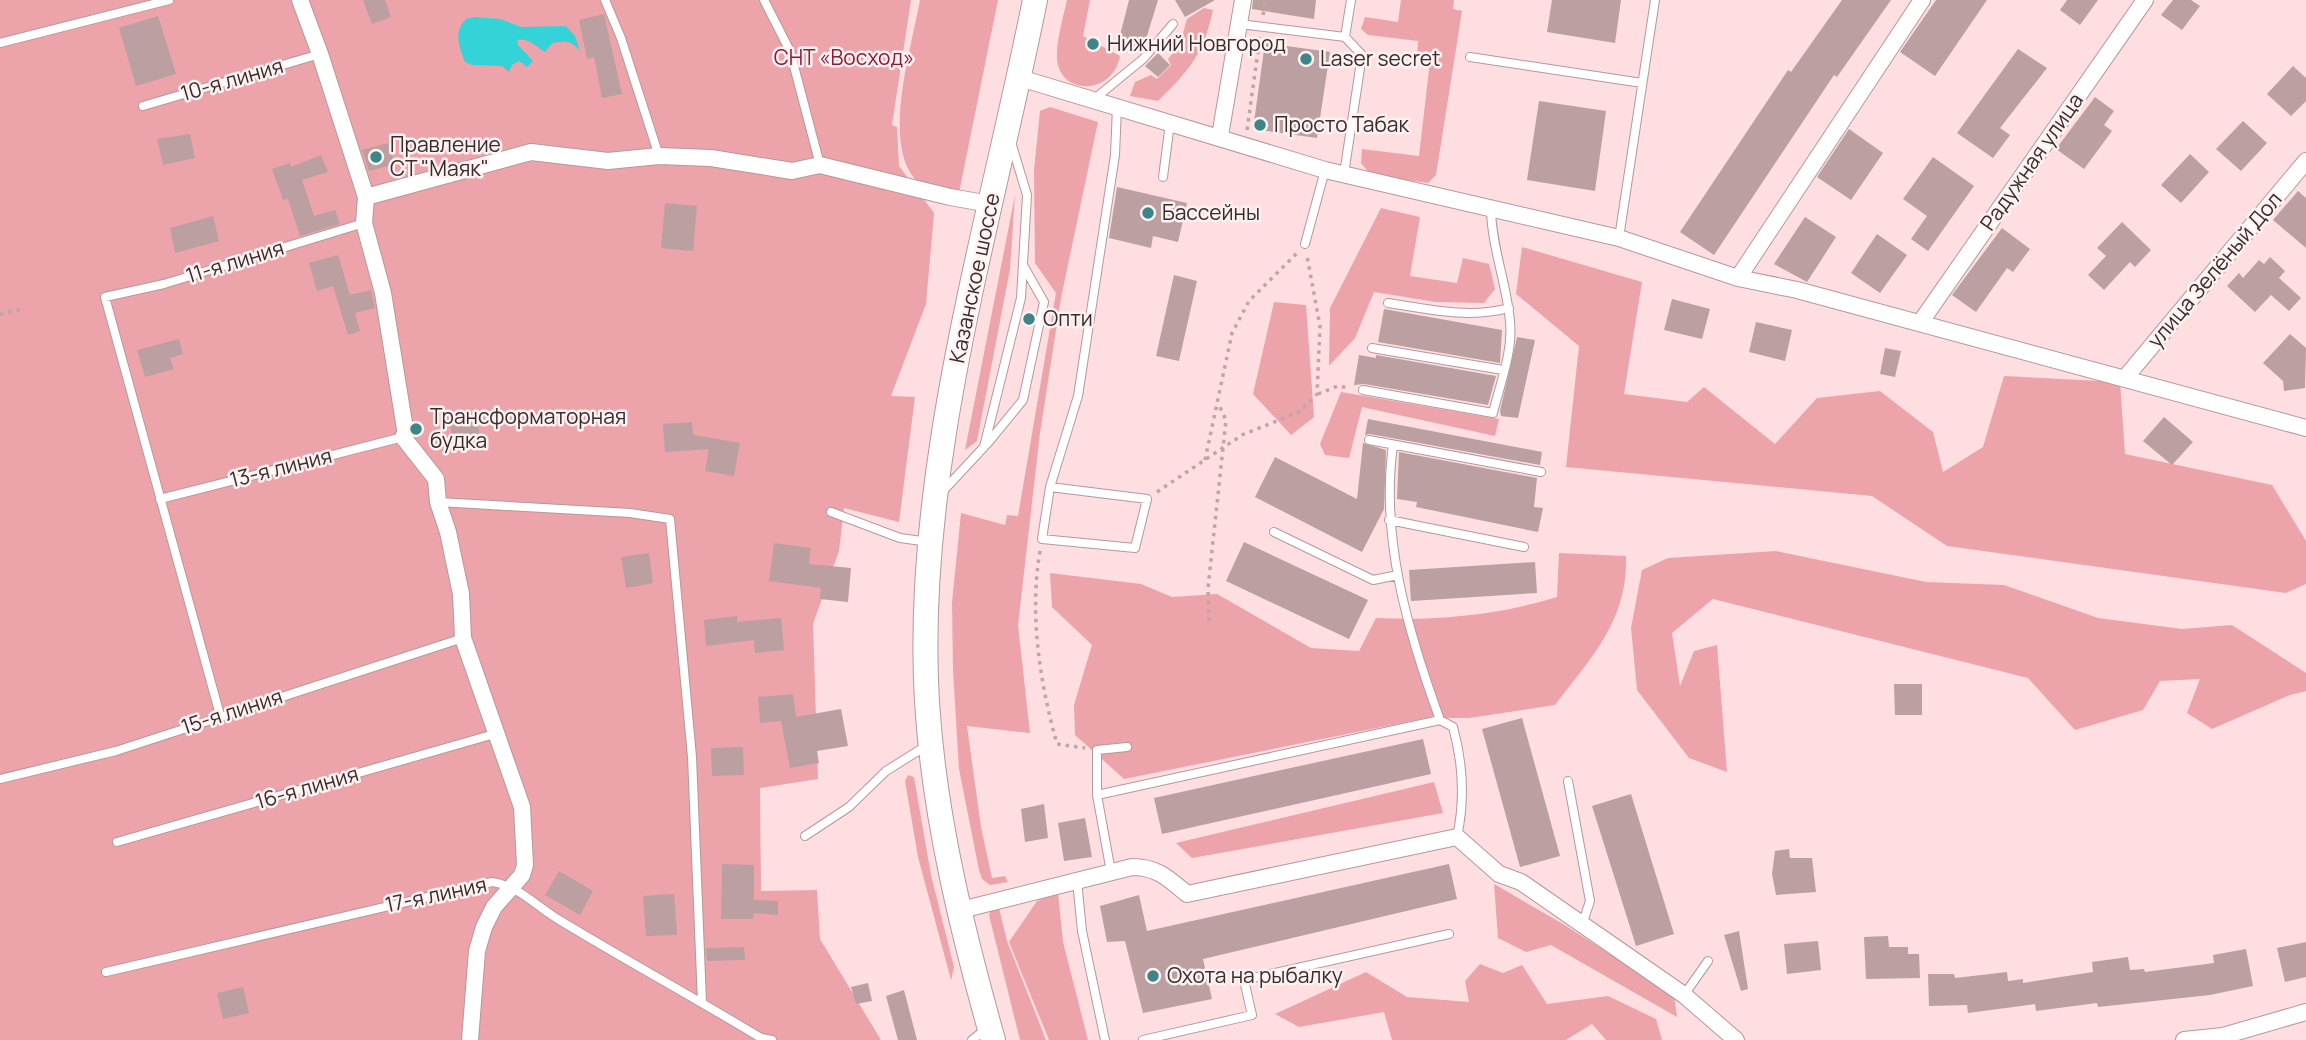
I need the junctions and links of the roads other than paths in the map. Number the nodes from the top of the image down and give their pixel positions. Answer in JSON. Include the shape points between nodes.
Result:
{"nodes":[{"id":1,"x":169,"y":0,"type":"edge"},
{"id":2,"x":299,"y":0,"type":"edge"},
{"id":3,"x":605,"y":0,"type":"edge"},
{"id":4,"x":764,"y":0,"type":"edge"},
{"id":5,"x":1035,"y":0,"type":"edge"},
{"id":6,"x":1243,"y":0,"type":"edge"},
{"id":7,"x":1351,"y":0,"type":"edge"},
{"id":8,"x":1655,"y":0,"type":"edge"},
{"id":9,"x":1922,"y":0,"type":"edge"},
{"id":10,"x":2145,"y":0,"type":"edge"},
{"id":11,"x":1174,"y":24,"type":"dead end"},
{"id":12,"x":1240,"y":24,"type":"junction"},
{"id":13,"x":1345,"y":37,"type":"junction"},
{"id":14,"x":0,"y":43,"type":"edge"},
{"id":15,"x":320,"y":54,"type":"junction"},
{"id":16,"x":1470,"y":57,"type":"dead end"},
{"id":17,"x":1020,"y":78,"type":"junction"},
{"id":18,"x":1642,"y":83,"type":"junction"},
{"id":19,"x":1093,"y":100,"type":"junction"},
{"id":20,"x":143,"y":106,"type":"dead end"},
{"id":21,"x":1117,"y":107,"type":"junction"},
{"id":22,"x":1170,"y":123,"type":"junction"},
{"id":23,"x":1007,"y":132,"type":"junction"},
{"id":24,"x":1220,"y":136,"type":"junction"},
{"id":25,"x":659,"y":156,"type":"junction"},
{"id":26,"x":2306,"y":161,"type":"edge"},
{"id":27,"x":820,"y":165,"type":"junction"},
{"id":28,"x":1325,"y":170,"type":"junction"},
{"id":29,"x":1344,"y":174,"type":"junction"},
{"id":30,"x":1163,"y":177,"type":"dead end"},
{"id":31,"x":366,"y":197,"type":"junction"},
{"id":32,"x":990,"y":204,"type":"junction"},
{"id":33,"x":1491,"y":210,"type":"junction"},
{"id":34,"x":364,"y":223,"type":"junction"},
{"id":35,"x":1619,"y":238,"type":"junction"},
{"id":36,"x":1306,"y":244,"type":"road end"},
{"id":37,"x":1023,"y":265,"type":"junction"},
{"id":38,"x":1738,"y":278,"type":"junction"},
{"id":39,"x":1388,"y":303,"type":"dead end"},
{"id":40,"x":1509,"y":308,"type":"junction"},
{"id":41,"x":1920,"y":323,"type":"junction"},
{"id":42,"x":1372,"y":348,"type":"dead end"},
{"id":43,"x":1503,"y":370,"type":"junction"},
{"id":44,"x":2125,"y":379,"type":"junction"},
{"id":45,"x":1363,"y":390,"type":"road end"},
{"id":46,"x":2306,"y":428,"type":"edge"},
{"id":47,"x":403,"y":437,"type":"junction"},
{"id":48,"x":1369,"y":440,"type":"dead end"},
{"id":49,"x":1393,"y":445,"type":"junction"},
{"id":50,"x":985,"y":447,"type":"junction"},
{"id":51,"x":1541,"y":472,"type":"dead end"},
{"id":52,"x":1050,"y":487,"type":"junction"},
{"id":53,"x":936,"y":498,"type":"junction"},
{"id":54,"x":160,"y":499,"type":"junction"},
{"id":55,"x":438,"y":502,"type":"junction"},
{"id":56,"x":831,"y":512,"type":"dead end"},
{"id":57,"x":1389,"y":520,"type":"junction"},
{"id":58,"x":1274,"y":532,"type":"dead end"},
{"id":59,"x":932,"y":542,"type":"junction"},
{"id":60,"x":1524,"y":547,"type":"dead end"},
{"id":61,"x":1398,"y":575,"type":"junction"},
{"id":62,"x":463,"y":638,"type":"junction"},
{"id":63,"x":220,"y":715,"type":"junction"},
{"id":64,"x":1440,"y":720,"type":"junction"},
{"id":65,"x":498,"y":733,"type":"junction"},
{"id":66,"x":932,"y":743,"type":"junction"},
{"id":67,"x":1128,"y":747,"type":"dead end"},
{"id":68,"x":0,"y":779,"type":"edge"},
{"id":69,"x":1568,"y":781,"type":"dead end"},
{"id":70,"x":1097,"y":795,"type":"junction"},
{"id":71,"x":805,"y":835,"type":"dead end"},
{"id":72,"x":1457,"y":837,"type":"junction"},
{"id":73,"x":117,"y":842,"type":"dead end"},
{"id":74,"x":1111,"y":872,"type":"junction"},
{"id":75,"x":1077,"y":881,"type":"junction"},
{"id":76,"x":513,"y":886,"type":"junction"},
{"id":77,"x":961,"y":910,"type":"junction"},
{"id":78,"x":1582,"y":925,"type":"junction"},
{"id":79,"x":1449,"y":934,"type":"dead end"},
{"id":80,"x":1708,"y":961,"type":"dead end"},
{"id":81,"x":106,"y":972,"type":"dead end"},
{"id":82,"x":1684,"y":995,"type":"junction"},
{"id":83,"x":702,"y":1002,"type":"junction"},
{"id":84,"x":2306,"y":1012,"type":"edge"},
{"id":85,"x":985,"y":1029,"type":"edge"},
{"id":86,"x":2222,"y":1038,"type":"edge"},
{"id":87,"x":761,"y":1039,"type":"edge"},
{"id":88,"x":470,"y":1040,"type":"edge"},
{"id":89,"x":772,"y":1040,"type":"edge"},
{"id":90,"x":1105,"y":1040,"type":"edge"},
{"id":91,"x":1143,"y":1040,"type":"edge"},
{"id":92,"x":1736,"y":1040,"type":"edge"},
{"id":93,"x":2184,"y":1040,"type":"edge"}],
"edges":[{"from":1,"to":14,"type":"lane"},
{"from":2,"to":15,"type":"street"},
{"from":3,"to":25,"type":"lane"},
{"from":4,"to":27,"type":"lane","via":[[790,51]]},
{"from":5,"to":17,"type":"main road"},
{"from":6,"to":12,"type":"street"},
{"from":7,"to":13,"type":"lane"},
{"from":8,"to":18,"type":"lane"},
{"from":9,"to":38,"type":"street"},
{"from":10,"to":41,"type":"street","name":"Радужная улица"},
{"from":11,"to":19,"type":"lane","via":[[1143,59]]},
{"from":12,"to":13,"type":"lane"},
{"from":12,"to":24,"type":"street"},
{"from":13,"to":29,"type":"lane","via":[[1362,55]]},
{"from":15,"to":20,"type":"lane","name":"10-я линия"},
{"from":15,"to":31,"type":"street"},
{"from":16,"to":18,"type":"lane"},
{"from":17,"to":19,"type":"street"},
{"from":17,"to":23,"type":"main road","name":"Казанское шоссе"},
{"from":18,"to":35,"type":"lane"},
{"from":19,"to":21,"type":"street"},
{"from":21,"to":22,"type":"street"},
{"from":21,"to":52,"type":"lane","via":[[1115,155],[1078,396]]},
{"from":22,"to":24,"type":"street"},
{"from":22,"to":30,"type":"lane"},
{"from":23,"to":32,"type":"main road","name":"Казанское шоссе"},
{"from":23,"to":37,"type":"lane","via":[[1027,195]]},
{"from":24,"to":28,"type":"street"},
{"from":25,"to":27,"type":"street","via":[[711,158],[792,171]]},
{"from":25,"to":31,"type":"street","via":[[608,161],[531,152]]},
{"from":26,"to":44,"type":"street","name":"улица Зелёный Дол"},
{"from":27,"to":32,"type":"street"},
{"from":28,"to":29,"type":"street"},
{"from":28,"to":36,"type":"lane"},
{"from":29,"to":33,"type":"street"},
{"from":31,"to":34,"type":"street"},
{"from":32,"to":53,"type":"main road","name":"Казанское шоссе","via":[[946,424]]},
{"from":33,"to":35,"type":"street"},
{"from":33,"to":40,"type":"lane","via":[[1492,240]]},
{"from":34,"to":47,"type":"street","via":[[383,293]]},
{"from":34,"to":54,"type":"lane","name":"11-я линия","via":[[164,284],[105,297]]},
{"from":35,"to":38,"type":"street"},
{"from":37,"to":50,"type":"lane","via":[[1021,298]]},
{"from":37,"to":50,"type":"lane","via":[[1044,302],[1023,401]]},
{"from":38,"to":41,"type":"street"},
{"from":39,"to":40,"type":"lane","via":[[1458,313]]},
{"from":40,"to":43,"type":"lane","via":[[1510,342]]},
{"from":41,"to":44,"type":"street"},
{"from":42,"to":43,"type":"lane"},
{"from":43,"to":45,"type":"lane","via":[[1493,413]]},
{"from":44,"to":46,"type":"street"},
{"from":47,"to":54,"type":"lane","name":"13-я линия"},
{"from":47,"to":55,"type":"street","via":[[436,479]]},
{"from":48,"to":49,"type":"lane"},
{"from":49,"to":51,"type":"lane"},
{"from":49,"to":57,"type":"lane","via":[[1387,486]]},
{"from":50,"to":53,"type":"lane"},
{"from":52,"to":52,"type":"lane","via":[[1042,539],[1135,548],[1147,499]]},
{"from":53,"to":59,"type":"main road","name":"Казанское шоссе"},
{"from":54,"to":63,"type":"lane"},
{"from":55,"to":62,"type":"street","via":[[461,594]]},
{"from":55,"to":83,"type":"lane","via":[[670,519],[692,757]]},
{"from":56,"to":59,"type":"lane","via":[[900,538]]},
{"from":57,"to":60,"type":"lane"},
{"from":57,"to":61,"type":"lane"},
{"from":58,"to":61,"type":"lane","via":[[1373,580]]},
{"from":59,"to":66,"type":"main road","name":"Казанское шоссе","via":[[926,662]]},
{"from":61,"to":64,"type":"lane"},
{"from":62,"to":63,"type":"lane","name":"15-я линия"},
{"from":62,"to":65,"type":"street"},
{"from":63,"to":68,"type":"lane","name":"15-я линия","via":[[116,751]]},
{"from":64,"to":70,"type":"lane"},
{"from":64,"to":72,"type":"lane","via":[[1453,727],[1458,746],[1464,805]]},
{"from":65,"to":73,"type":"lane","name":"16-я линия"},
{"from":65,"to":76,"type":"street","via":[[522,807],[525,864]]},
{"from":66,"to":71,"type":"lane","via":[[886,771],[849,807]]},
{"from":66,"to":77,"type":"main road","name":"Казанское шоссе","via":[[939,807]]},
{"from":67,"to":70,"type":"lane","via":[[1097,750]]},
{"from":69,"to":78,"type":"lane","via":[[1590,901]]},
{"from":70,"to":74,"type":"lane"},
{"from":72,"to":74,"type":"street","via":[[1187,894],[1161,872],[1147,867]]},
{"from":72,"to":78,"type":"street","via":[[1499,874],[1521,881]]},
{"from":74,"to":75,"type":"street"},
{"from":75,"to":77,"type":"street"},
{"from":75,"to":90,"type":"lane","via":[[1082,931]]},
{"from":76,"to":81,"type":"lane","name":"17-я линия","via":[[492,882],[463,886]]},
{"from":76,"to":83,"type":"lane","name":"17-я линия","via":[[536,906]]},
{"from":76,"to":88,"type":"street","via":[[494,907],[477,951]]},
{"from":77,"to":85,"type":"main road","name":"Казанское шоссе"},
{"from":78,"to":82,"type":"street"},
{"from":79,"to":91,"type":"lane","via":[[1244,981],[1252,1015]]},
{"from":80,"to":82,"type":"lane"},
{"from":82,"to":92,"type":"street"},
{"from":83,"to":87,"type":"lane","name":"17-я линия"},
{"from":84,"to":86,"type":"street"},
{"from":86,"to":93,"type":"street"},
{"from":87,"to":89,"type":"lane","name":"17-я линия"}]}
